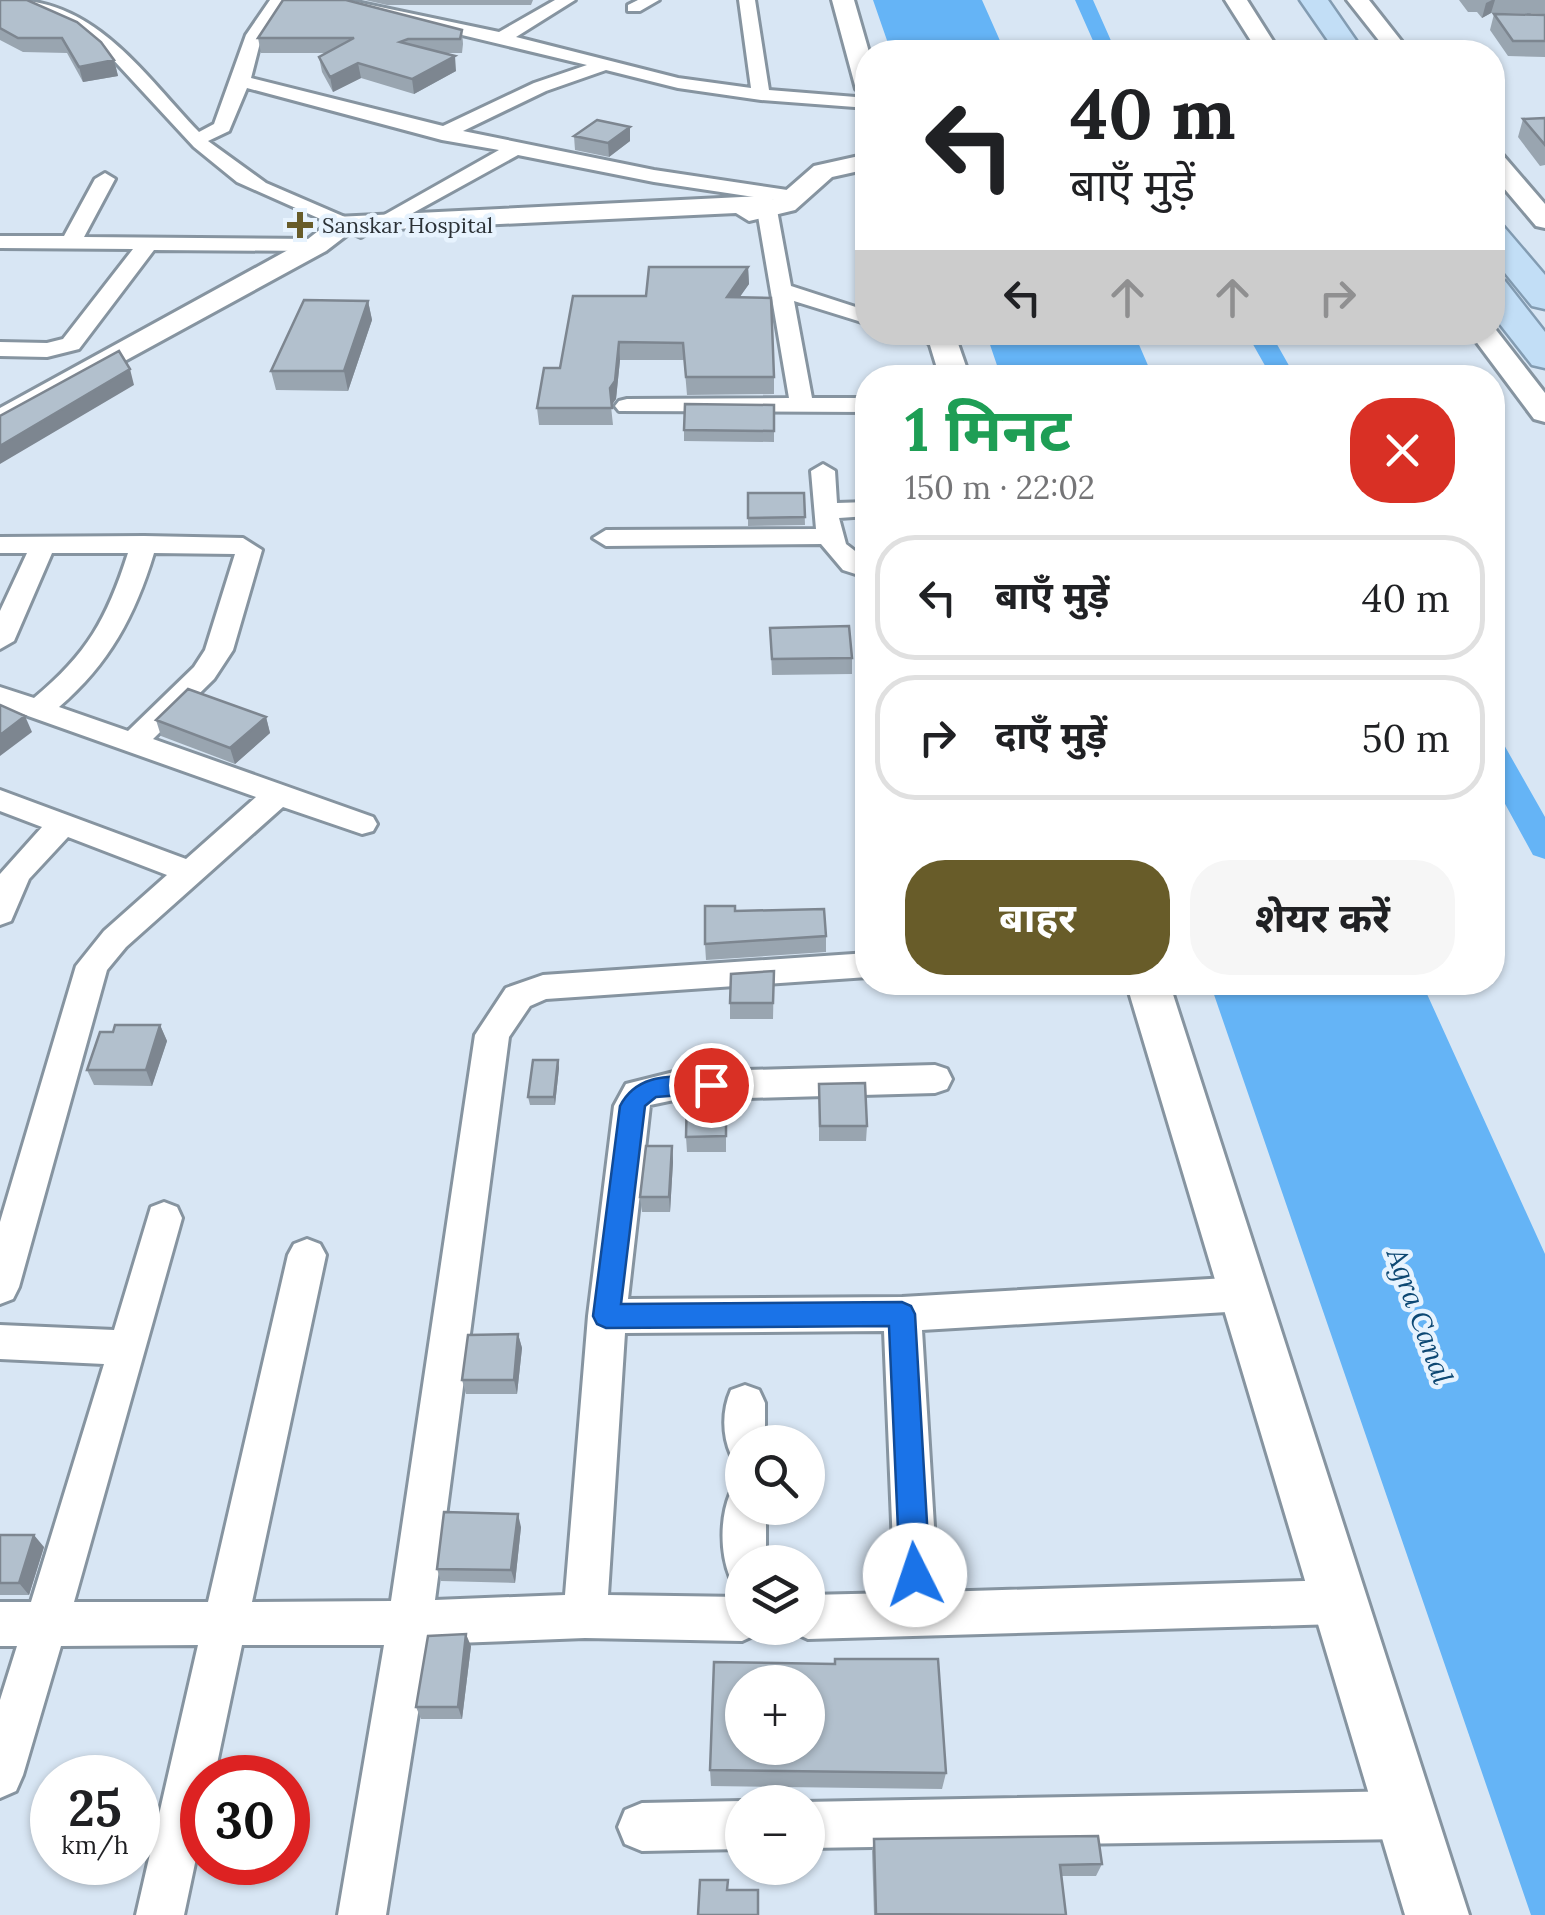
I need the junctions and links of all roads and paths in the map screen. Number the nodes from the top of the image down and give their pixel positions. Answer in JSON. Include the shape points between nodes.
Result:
{"nodes":[{"id":1,"x":20,"y":0,"type":"edge"},
{"id":2,"x":278,"y":0,"type":"edge"},
{"id":3,"x":324,"y":0,"type":"edge"},
{"id":4,"x":567,"y":0,"type":"edge"},
{"id":5,"x":651,"y":0,"type":"edge"},
{"id":6,"x":747,"y":0,"type":"edge"},
{"id":7,"x":843,"y":0,"type":"edge"},
{"id":8,"x":1236,"y":0,"type":"edge"},
{"id":9,"x":1314,"y":0,"type":"edge"},
{"id":10,"x":1358,"y":0,"type":"edge"},
{"id":11,"x":1528,"y":0,"type":"edge"},
{"id":12,"x":56,"y":4,"type":"edge"},
{"id":13,"x":634,"y":8,"type":"dead end"},
{"id":14,"x":1539,"y":21,"type":"edge"},
{"id":15,"x":501,"y":38,"type":"junction"},
{"id":16,"x":1262,"y":40,"type":"edge"},
{"id":17,"x":1342,"y":40,"type":"edge"},
{"id":18,"x":1389,"y":40,"type":"edge"},
{"id":19,"x":855,"y":43,"type":"edge"},
{"id":20,"x":601,"y":66,"type":"junction"},
{"id":21,"x":241,"y":81,"type":"junction"},
{"id":22,"x":761,"y":95,"type":"junction"},
{"id":23,"x":855,"y":101,"type":"edge"},
{"id":24,"x":442,"y":134,"type":"junction"},
{"id":25,"x":204,"y":136,"type":"junction"},
{"id":26,"x":513,"y":150,"type":"junction"},
{"id":27,"x":855,"y":164,"type":"edge"},
{"id":28,"x":1505,"y":173,"type":"edge"},
{"id":29,"x":106,"y":179,"type":"dead end"},
{"id":30,"x":779,"y":205,"type":"junction"},
{"id":31,"x":1545,"y":220,"type":"edge"},
{"id":32,"x":356,"y":228,"type":"junction"},
{"id":33,"x":72,"y":241,"type":"junction"},
{"id":34,"x":150,"y":241,"type":"junction"},
{"id":35,"x":0,"y":242,"type":"edge"},
{"id":36,"x":1505,"y":250,"type":"edge"},
{"id":37,"x":784,"y":291,"type":"junction"},
{"id":38,"x":1545,"y":298,"type":"edge"},
{"id":39,"x":1505,"y":306,"type":"edge"},
{"id":40,"x":855,"y":314,"type":"edge"},
{"id":41,"x":1494,"y":345,"type":"edge"},
{"id":42,"x":0,"y":350,"type":"edge"},
{"id":43,"x":1545,"y":356,"type":"edge"},
{"id":44,"x":802,"y":404,"type":"junction"},
{"id":45,"x":855,"y":405,"type":"edge"},
{"id":46,"x":627,"y":406,"type":"dead end"},
{"id":47,"x":1545,"y":413,"type":"edge"},
{"id":48,"x":0,"y":420,"type":"edge"},
{"id":49,"x":823,"y":471,"type":"dead end"},
{"id":50,"x":855,"y":513,"type":"edge"},
{"id":51,"x":827,"y":523,"type":"junction"},
{"id":52,"x":606,"y":538,"type":"dead end"},
{"id":53,"x":144,"y":544,"type":"junction"},
{"id":54,"x":0,"y":545,"type":"edge"},
{"id":55,"x":43,"y":545,"type":"junction"},
{"id":56,"x":855,"y":566,"type":"edge"},
{"id":57,"x":0,"y":641,"type":"edge"},
{"id":58,"x":0,"y":696,"type":"edge"},
{"id":59,"x":39,"y":709,"type":"junction"},
{"id":60,"x":133,"y":742,"type":"junction"},
{"id":61,"x":278,"y":794,"type":"junction"},
{"id":62,"x":0,"y":800,"type":"edge"},
{"id":63,"x":63,"y":824,"type":"junction"},
{"id":64,"x":362,"y":824,"type":"dead end"},
{"id":65,"x":190,"y":872,"type":"junction"},
{"id":66,"x":0,"y":913,"type":"edge"},
{"id":67,"x":855,"y":967,"type":"edge"},
{"id":68,"x":1151,"y":995,"type":"edge"},
{"id":69,"x":934,"y":1079,"type":"dead end"},
{"id":70,"x":164,"y":1218,"type":"dead end"},
{"id":71,"x":307,"y":1255,"type":"dead end"},
{"id":72,"x":0,"y":1287,"type":"edge"},
{"id":73,"x":1244,"y":1294,"type":"junction"},
{"id":74,"x":902,"y":1314,"type":"junction"},
{"id":75,"x":606,"y":1316,"type":"junction"},
{"id":76,"x":0,"y":1342,"type":"edge"},
{"id":77,"x":129,"y":1348,"type":"junction"},
{"id":78,"x":1338,"y":1602,"type":"junction"},
{"id":79,"x":918,"y":1614,"type":"junction"},
{"id":80,"x":585,"y":1616,"type":"junction"},
{"id":81,"x":825,"y":1617,"type":"edge"},
{"id":82,"x":725,"y":1618,"type":"edge"},
{"id":83,"x":225,"y":1621,"type":"junction"},
{"id":84,"x":410,"y":1623,"type":"junction"},
{"id":85,"x":21,"y":1624,"type":"edge"},
{"id":86,"x":0,"y":1775,"type":"edge"},
{"id":87,"x":1406,"y":1815,"type":"junction"},
{"id":88,"x":825,"y":1824,"type":"edge"},
{"id":89,"x":725,"y":1825,"type":"edge"},
{"id":90,"x":642,"y":1826,"type":"dead end"},
{"id":91,"x":160,"y":1915,"type":"edge"},
{"id":92,"x":362,"y":1915,"type":"edge"},
{"id":93,"x":1437,"y":1915,"type":"edge"}],
"edges":[{"from":1,"to":12,"type":"street"},
{"from":2,"to":21,"type":"street","via":[[254,34]]},
{"from":3,"to":15,"type":"street","via":[[457,20]]},
{"from":4,"to":15,"type":"street"},
{"from":5,"to":13,"type":"street"},
{"from":6,"to":22,"type":"street"},
{"from":7,"to":19,"type":"street"},
{"from":8,"to":16,"type":"street"},
{"from":9,"to":17,"type":"highway"},
{"from":10,"to":18,"type":"street"},
{"from":11,"to":14,"type":"street"},
{"from":12,"to":25,"type":"street","via":[[115,48]]},
{"from":15,"to":20,"type":"street"},
{"from":20,"to":22,"type":"street"},
{"from":20,"to":24,"type":"street"},
{"from":21,"to":24,"type":"street"},
{"from":21,"to":25,"type":"street","via":[[222,127]]},
{"from":22,"to":23,"type":"street"},
{"from":24,"to":26,"type":"street"},
{"from":25,"to":32,"type":"street","via":[[248,180]]},
{"from":26,"to":30,"type":"street"},
{"from":26,"to":32,"type":"street"},
{"from":27,"to":30,"type":"street","via":[[814,175]]},
{"from":28,"to":31,"type":"street"},
{"from":29,"to":33,"type":"street"},
{"from":30,"to":32,"type":"street"},
{"from":30,"to":37,"type":"street"},
{"from":32,"to":34,"type":"street"},
{"from":32,"to":48,"type":"street"},
{"from":33,"to":34,"type":"street"},
{"from":33,"to":35,"type":"street"},
{"from":34,"to":42,"type":"street","via":[[71,344]]},
{"from":36,"to":38,"type":"highway"},
{"from":37,"to":40,"type":"street"},
{"from":37,"to":44,"type":"street"},
{"from":39,"to":43,"type":"highway"},
{"from":41,"to":47,"type":"street"},
{"from":44,"to":45,"type":"street"},
{"from":44,"to":46,"type":"street"},
{"from":49,"to":51,"type":"street"},
{"from":50,"to":51,"type":"street"},
{"from":51,"to":52,"type":"street"},
{"from":51,"to":56,"type":"street","via":[[838,555]]},
{"from":53,"to":55,"type":"street"},
{"from":53,"to":59,"type":"street","via":[[113,633],[78,677]]},
{"from":53,"to":60,"type":"street","via":[[249,550],[218,650],[204,673]]},
{"from":54,"to":55,"type":"street"},
{"from":55,"to":57,"type":"street"},
{"from":58,"to":59,"type":"street"},
{"from":59,"to":60,"type":"street"},
{"from":60,"to":61,"type":"street"},
{"from":61,"to":64,"type":"street"},
{"from":61,"to":65,"type":"street"},
{"from":62,"to":63,"type":"street"},
{"from":63,"to":65,"type":"street"},
{"from":63,"to":66,"type":"street","via":[[16,874]]},
{"from":65,"to":72,"type":"street","via":[[92,966]]},
{"from":67,"to":84,"type":"street","via":[[565,984],[518,998],[505,1013],[492,1035]]},
{"from":68,"to":73,"type":"street"},
{"from":69,"to":75,"type":"street","via":[[674,1086],[638,1094]]},
{"from":70,"to":77,"type":"street"},
{"from":71,"to":83,"type":"street"},
{"from":73,"to":74,"type":"street"},
{"from":73,"to":78,"type":"street"},
{"from":74,"to":75,"type":"street"},
{"from":74,"to":79,"type":"street"},
{"from":75,"to":80,"type":"street"},
{"from":76,"to":77,"type":"street"},
{"from":77,"to":85,"type":"street"},
{"from":78,"to":79,"type":"street"},
{"from":78,"to":87,"type":"street"},
{"from":79,"to":81,"type":"street"},
{"from":80,"to":82,"type":"street"},
{"from":80,"to":84,"type":"street"},
{"from":83,"to":84,"type":"street"},
{"from":83,"to":85,"type":"street"},
{"from":83,"to":91,"type":"street"},
{"from":84,"to":92,"type":"street"},
{"from":85,"to":86,"type":"street"},
{"from":87,"to":88,"type":"street"},
{"from":87,"to":93,"type":"street"},
{"from":89,"to":90,"type":"street"}]}
